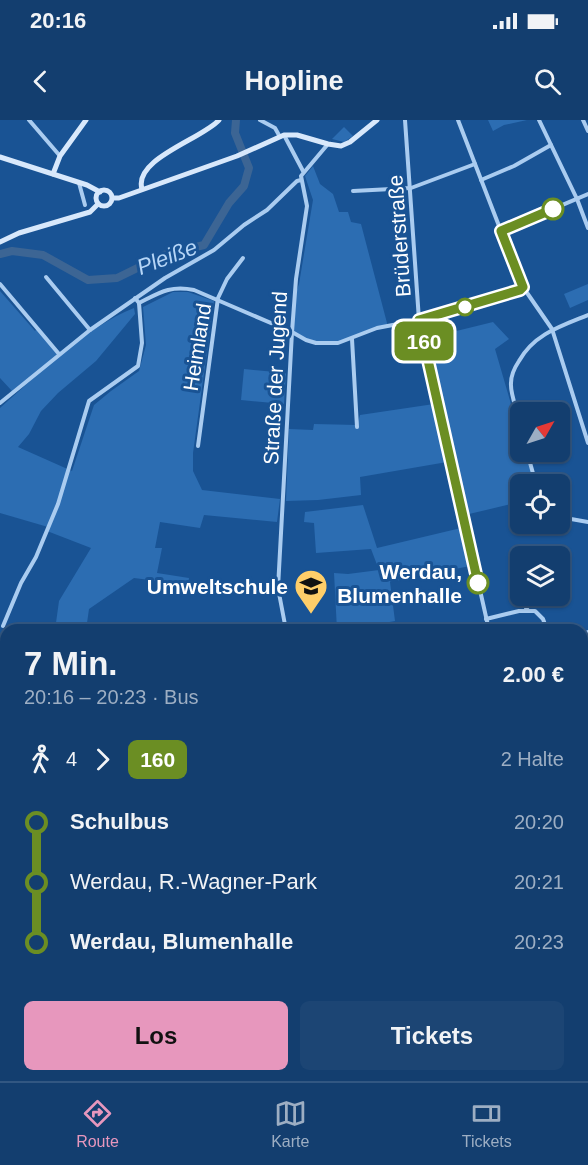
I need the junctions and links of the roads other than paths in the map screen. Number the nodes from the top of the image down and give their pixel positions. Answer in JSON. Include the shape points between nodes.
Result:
{"nodes":[{"id":1,"x":29,"y":120,"type":"edge"},
{"id":2,"x":86,"y":120,"type":"edge"},
{"id":3,"x":219,"y":120,"type":"edge"},
{"id":4,"x":260,"y":120,"type":"edge"},
{"id":5,"x":377,"y":120,"type":"edge"},
{"id":6,"x":405,"y":120,"type":"edge"},
{"id":7,"x":458,"y":120,"type":"edge"},
{"id":8,"x":541,"y":120,"type":"edge"},
{"id":9,"x":583,"y":120,"type":"edge"},
{"id":10,"x":588,"y":131,"type":"edge"},
{"id":11,"x":282,"y":136,"type":"junction"},
{"id":12,"x":328,"y":144,"type":"junction"},
{"id":13,"x":551,"y":145,"type":"junction"},
{"id":14,"x":60,"y":156,"type":"junction"},
{"id":15,"x":0,"y":157,"type":"edge"},
{"id":16,"x":475,"y":164,"type":"junction"},
{"id":17,"x":303,"y":171,"type":"junction"},
{"id":18,"x":53,"y":174,"type":"junction"},
{"id":19,"x":301,"y":180,"type":"junction"},
{"id":20,"x":481,"y":180,"type":"junction"},
{"id":21,"x":79,"y":183,"type":"junction"},
{"id":22,"x":411,"y":188,"type":"junction"},
{"id":23,"x":142,"y":189,"type":"junction"},
{"id":24,"x":353,"y":191,"type":"dead end"},
{"id":25,"x":100,"y":192,"type":"junction"},
{"id":26,"x":588,"y":194,"type":"edge"},
{"id":27,"x":113,"y":198,"type":"junction"},
{"id":28,"x":577,"y":199,"type":"junction"},
{"id":29,"x":98,"y":204,"type":"junction"},
{"id":30,"x":86,"y":206,"type":"dead end"},
{"id":31,"x":588,"y":228,"type":"edge"},
{"id":32,"x":501,"y":231,"type":"junction"},
{"id":33,"x":0,"y":242,"type":"edge"},
{"id":34,"x":243,"y":258,"type":"dead end"},
{"id":35,"x":46,"y":277,"type":"dead end"},
{"id":36,"x":0,"y":284,"type":"edge"},
{"id":37,"x":523,"y":287,"type":"junction"},
{"id":38,"x":135,"y":298,"type":"junction"},
{"id":39,"x":218,"y":298,"type":"junction"},
{"id":40,"x":138,"y":303,"type":"junction"},
{"id":41,"x":588,"y":315,"type":"edge"},
{"id":42,"x":419,"y":320,"type":"junction"},
{"id":43,"x":552,"y":329,"type":"junction"},
{"id":44,"x":90,"y":330,"type":"junction"},
{"id":45,"x":292,"y":332,"type":"junction"},
{"id":46,"x":352,"y":339,"type":"junction"},
{"id":47,"x":59,"y":354,"type":"junction"},
{"id":48,"x":515,"y":402,"type":"edge"},
{"id":49,"x":0,"y":403,"type":"edge"},
{"id":50,"x":357,"y":427,"type":"dead end"},
{"id":51,"x":588,"y":443,"type":"edge"},
{"id":52,"x":198,"y":446,"type":"dead end"},
{"id":53,"x":570,"y":518,"type":"edge"},
{"id":54,"x":588,"y":522,"type":"edge"},
{"id":55,"x":529,"y":606,"type":"edge"},
{"id":56,"x":526,"y":610,"type":"junction"},
{"id":57,"x":486,"y":619,"type":"junction"},
{"id":58,"x":4,"y":624,"type":"edge"},
{"id":59,"x":285,"y":624,"type":"edge"},
{"id":60,"x":487,"y":624,"type":"edge"},
{"id":61,"x":545,"y":624,"type":"edge"}],
"edges":[{"from":1,"to":14,"type":"street"},
{"from":2,"to":14,"type":"street"},
{"from":3,"to":23,"type":"street","via":[[150,165],[141,181]]},
{"from":4,"to":11,"type":"street"},
{"from":5,"to":12,"type":"street","via":[[350,142],[341,146]]},
{"from":6,"to":22,"type":"street","name":"Brüderstraße"},
{"from":7,"to":16,"type":"street"},
{"from":8,"to":13,"type":"street"},
{"from":9,"to":10,"type":"street"},
{"from":11,"to":12,"type":"street","via":[[297,135]]},
{"from":11,"to":17,"type":"street"},
{"from":11,"to":23,"type":"street"},
{"from":12,"to":17,"type":"street"},
{"from":13,"to":20,"type":"street"},
{"from":13,"to":28,"type":"street"},
{"from":14,"to":18,"type":"street"},
{"from":15,"to":18,"type":"street"},
{"from":16,"to":20,"type":"street"},
{"from":16,"to":22,"type":"street"},
{"from":17,"to":19,"type":"street","name":"Straße der Jugend"},
{"from":18,"to":21,"type":"street"},
{"from":19,"to":38,"type":"street","via":[[214,250]]},
{"from":19,"to":45,"type":"street","name":"Straße der Jugend","via":[[308,206]]},
{"from":20,"to":32,"type":"street"},
{"from":21,"to":25,"type":"street"},
{"from":21,"to":30,"type":"street"},
{"from":22,"to":24,"type":"street"},
{"from":22,"to":42,"type":"street","name":"Brüderstraße"},
{"from":23,"to":27,"type":"street"},
{"from":25,"to":27,"type":"street","via":[[107,190]]},
{"from":25,"to":29,"type":"street","via":[[96,197]]},
{"from":26,"to":28,"type":"street"},
{"from":27,"to":29,"type":"street","via":[[108,206]]},
{"from":28,"to":31,"type":"street"},
{"from":28,"to":32,"type":"street"},
{"from":29,"to":33,"type":"street","via":[[90,212]]},
{"from":32,"to":37,"type":"street"},
{"from":34,"to":39,"type":"street","name":"Heimland"},
{"from":35,"to":44,"type":"street"},
{"from":36,"to":47,"type":"street"},
{"from":37,"to":42,"type":"street"},
{"from":37,"to":43,"type":"street"},
{"from":38,"to":40,"type":"street"},
{"from":38,"to":44,"type":"street"},
{"from":39,"to":40,"type":"street","via":[[180,287]]},
{"from":39,"to":45,"type":"street"},
{"from":39,"to":52,"type":"street","name":"Heimland"},
{"from":40,"to":58,"type":"street","via":[[142,343],[138,366],[89,401],[58,504]]},
{"from":41,"to":43,"type":"street"},
{"from":42,"to":46,"type":"street","via":[[377,327]]},
{"from":42,"to":57,"type":"street","name":"Brüderstraße"},
{"from":43,"to":48,"type":"street","via":[[532,342],[513,371],[510,383]]},
{"from":43,"to":51,"type":"street"},
{"from":44,"to":47,"type":"street"},
{"from":45,"to":46,"type":"street","via":[[316,343]]},
{"from":45,"to":59,"type":"street","name":"Straße der Jugend","via":[[278,588]]},
{"from":46,"to":50,"type":"street"},
{"from":47,"to":49,"type":"street"},
{"from":53,"to":54,"type":"street"},
{"from":55,"to":56,"type":"street"},
{"from":56,"to":57,"type":"street"},
{"from":56,"to":61,"type":"street","via":[[535,610]]},
{"from":57,"to":60,"type":"street","name":"Brüderstraße"}]}
